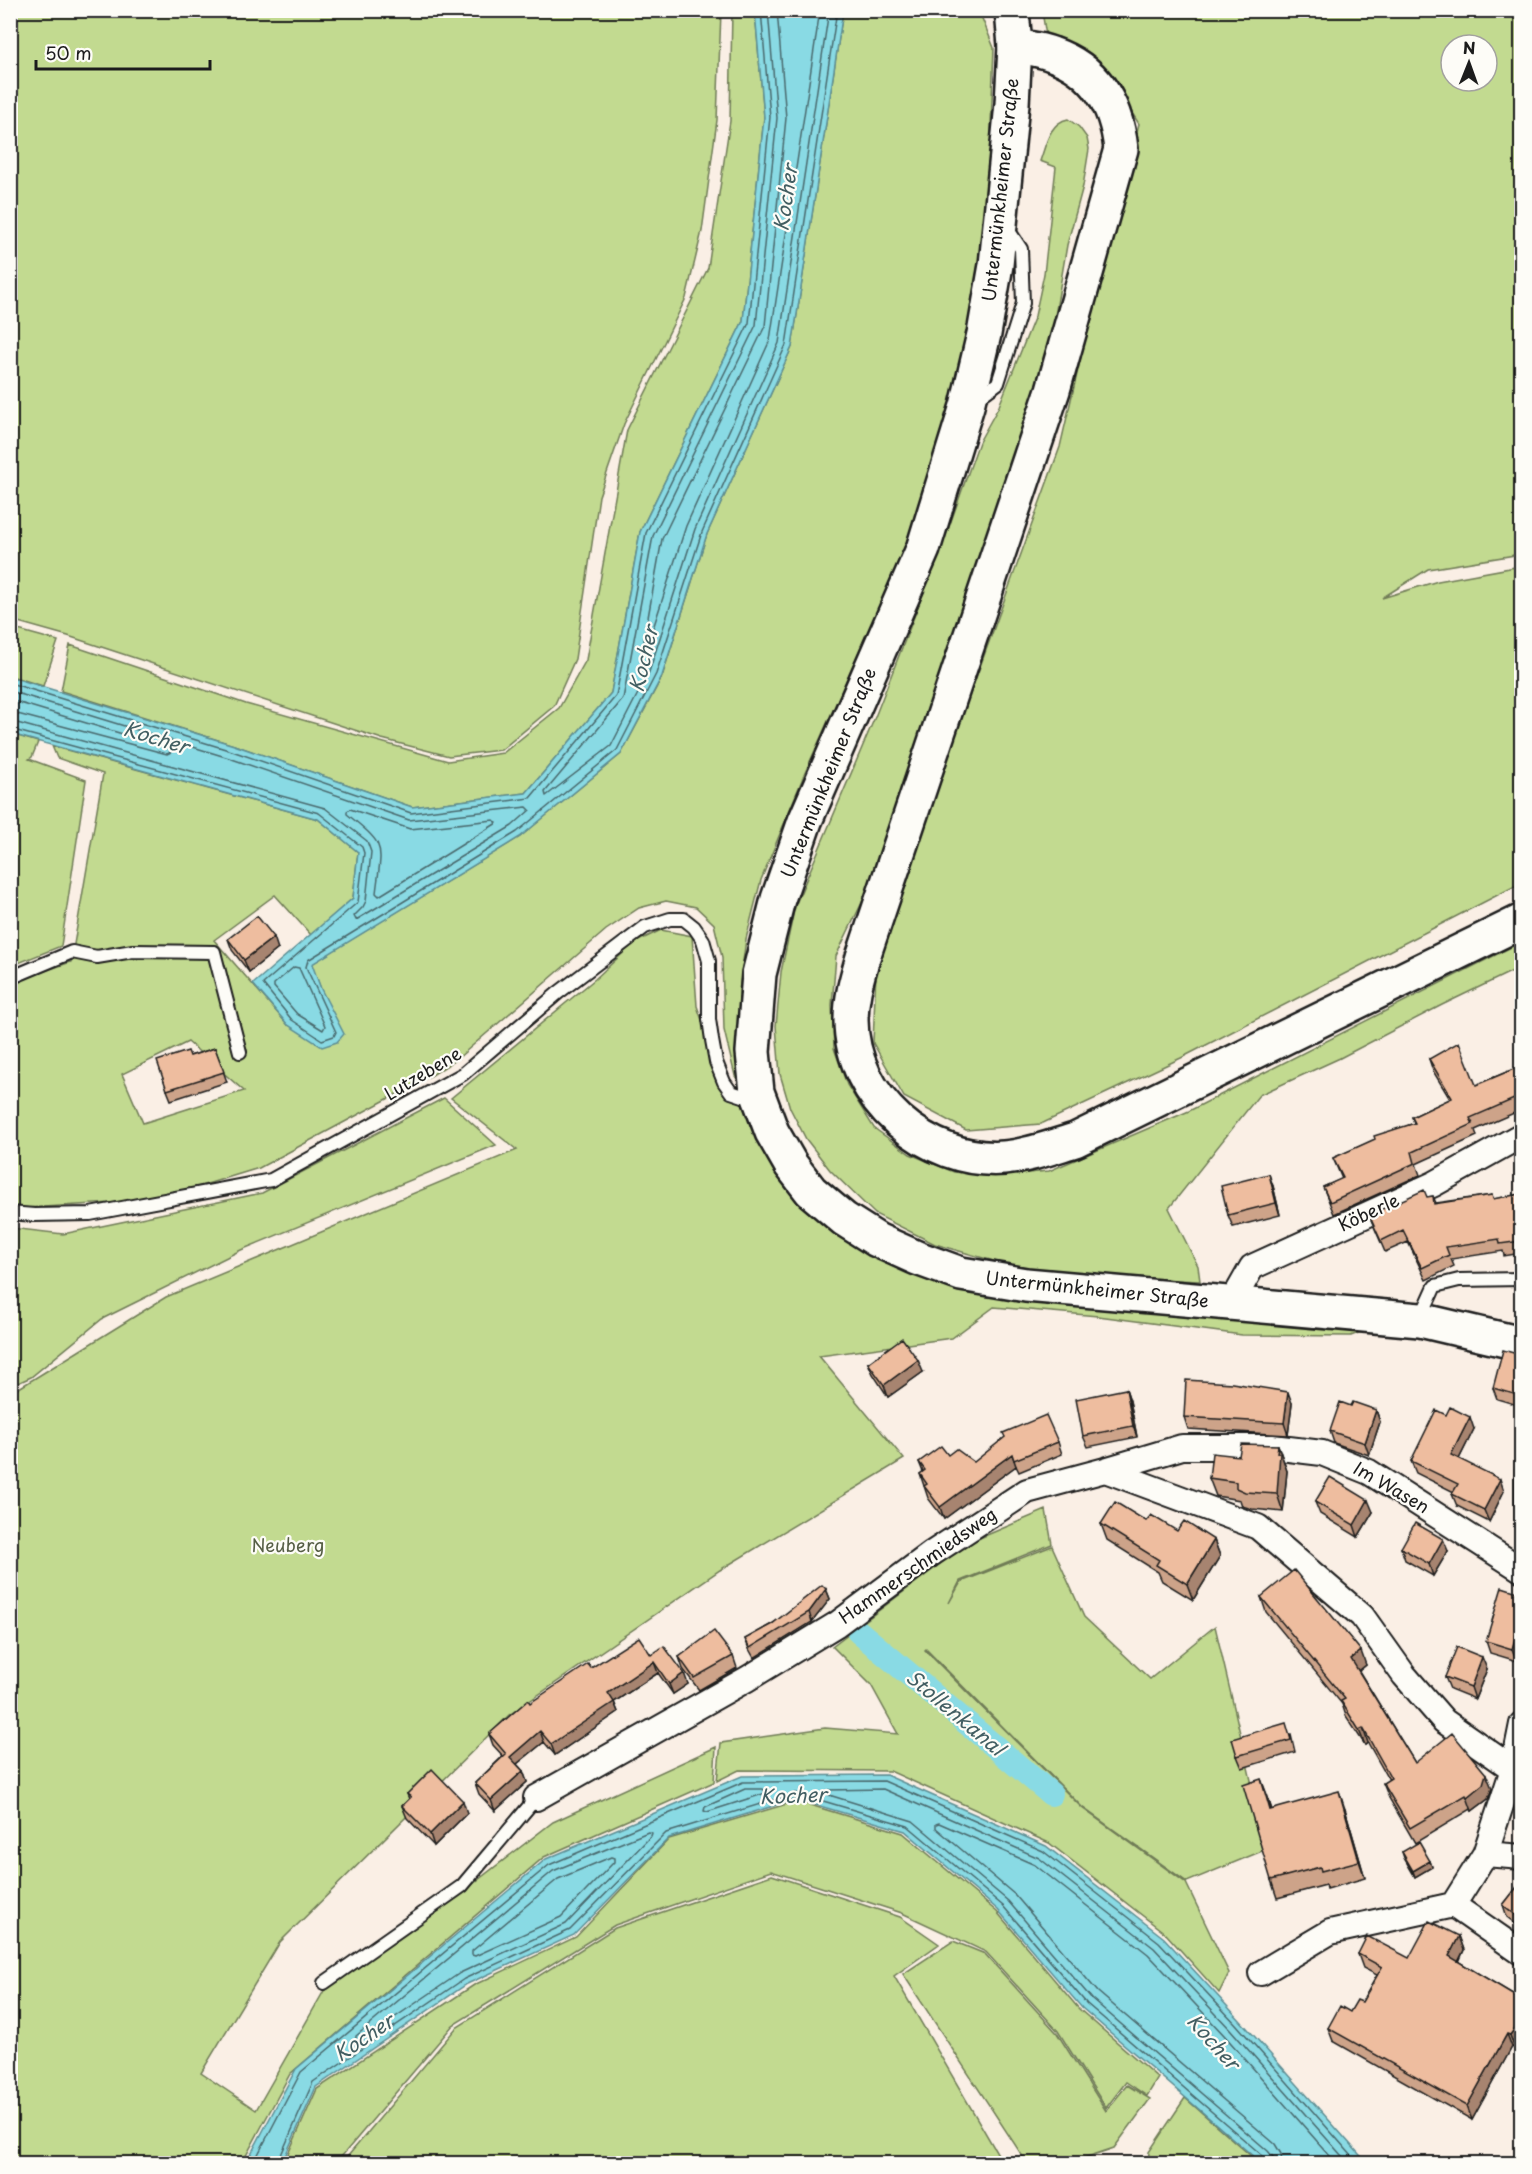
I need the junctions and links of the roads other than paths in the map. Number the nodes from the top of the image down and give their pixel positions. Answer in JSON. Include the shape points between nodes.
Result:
{"nodes":[{"id":1,"x":1012,"y":10,"type":"edge"},
{"id":2,"x":1015,"y":46,"type":"junction"},
{"id":3,"x":1521,"y":921,"type":"edge"},
{"id":4,"x":10,"y":978,"type":"edge"},
{"id":5,"x":240,"y":1052,"type":"dead end"},
{"id":6,"x":757,"y":1092,"type":"junction"},
{"id":7,"x":1521,"y":1135,"type":"edge"},
{"id":8,"x":10,"y":1213,"type":"edge"},
{"id":9,"x":1521,"y":1279,"type":"edge"},
{"id":10,"x":1231,"y":1304,"type":"junction"},
{"id":11,"x":1420,"y":1320,"type":"junction"},
{"id":12,"x":1521,"y":1344,"type":"edge"},
{"id":13,"x":1105,"y":1470,"type":"junction"},
{"id":14,"x":1521,"y":1570,"type":"edge"},
{"id":15,"x":1521,"y":1724,"type":"edge"},
{"id":16,"x":1513,"y":1769,"type":"junction"},
{"id":17,"x":536,"y":1798,"type":"joint"},
{"id":18,"x":1485,"y":1854,"type":"junction"},
{"id":19,"x":1521,"y":1857,"type":"edge"},
{"id":20,"x":1453,"y":1905,"type":"junction"},
{"id":21,"x":1521,"y":1953,"type":"edge"},
{"id":22,"x":1261,"y":1973,"type":"dead end"},
{"id":23,"x":324,"y":1983,"type":"dead end"}],
"edges":[{"from":1,"to":2,"type":"main road","name":"Untermünkheimer Straße"},
{"from":2,"to":3,"type":"main road","via":[[1050,53],[1073,63],[1095,80],[1112,106],[1121,149],[1053,390],[852,995],[850,1022],[854,1046],[870,1088],[912,1132],[940,1147],[974,1157],[1004,1158],[1037,1152],[1075,1140]]},
{"from":2,"to":6,"type":"main road","name":"Untermünkheimer Straße","via":[[1002,220],[984,334],[967,406],[923,549],[805,821],[778,899],[759,974],[753,1052]]},
{"from":4,"to":5,"type":"lane","via":[[72,952],[97,957],[133,951],[214,952]]},
{"from":6,"to":8,"type":"lane","name":"Lutzebene","via":[[743,1096],[731,1092],[724,1082],[709,1019],[709,962],[703,940],[684,919],[670,919],[645,927],[558,993],[464,1074],[271,1180],[90,1214]]},
{"from":6,"to":10,"type":"main road","name":"Untermünkheimer Straße","via":[[772,1132],[811,1191],[844,1219],[887,1245],[961,1275],[1026,1285]]},
{"from":7,"to":10,"type":"street","name":"Köberle","via":[[1434,1184],[1252,1267]]},
{"from":9,"to":11,"type":"lane","via":[[1459,1280],[1435,1286]]},
{"from":10,"to":11,"type":"main road","name":"Untermünkheimer Straße"},
{"from":11,"to":12,"type":"main road","name":"Untermünkheimer Straße"},
{"from":13,"to":14,"type":"street","name":"Im Wasen","via":[[1182,1447],[1272,1447],[1322,1453],[1369,1472]]},
{"from":13,"to":16,"type":"street","via":[[1258,1527],[1362,1616],[1404,1675],[1444,1721]]},
{"from":13,"to":17,"type":"street","name":"Hammerschmiedsweg","via":[[1027,1491],[931,1554],[837,1624]]},
{"from":15,"to":16,"type":"street"},
{"from":16,"to":18,"type":"street"},
{"from":17,"to":23,"type":"lane","name":"Hammerschmiedsweg","via":[[462,1887]]},
{"from":18,"to":19,"type":"street"},
{"from":18,"to":20,"type":"street"},
{"from":20,"to":21,"type":"street"},
{"from":20,"to":22,"type":"street","via":[[1330,1932]]}]}
